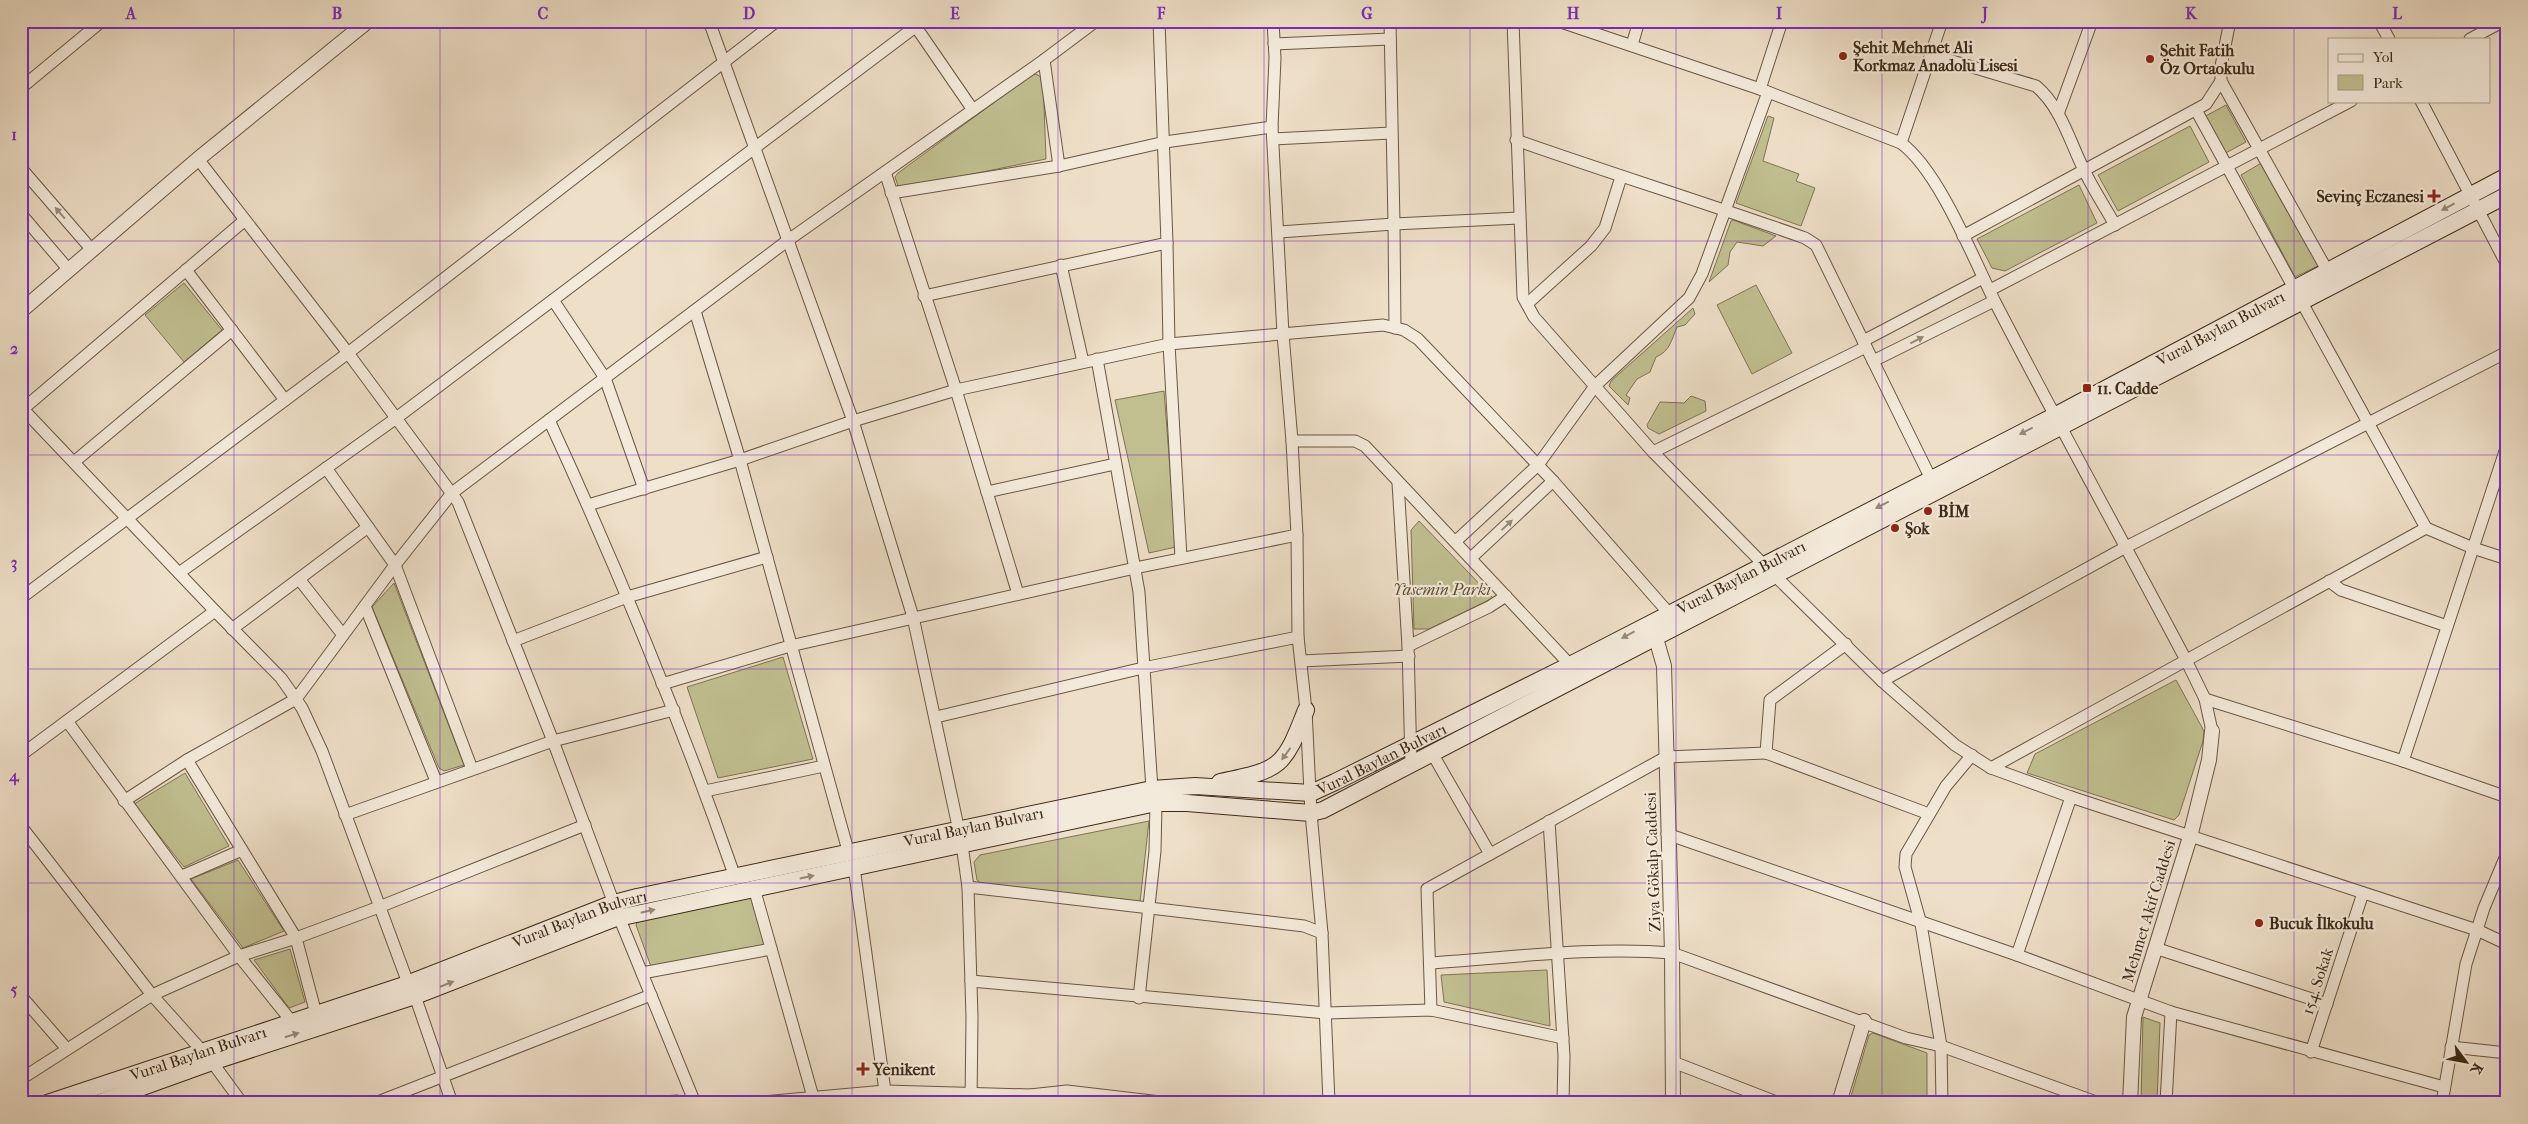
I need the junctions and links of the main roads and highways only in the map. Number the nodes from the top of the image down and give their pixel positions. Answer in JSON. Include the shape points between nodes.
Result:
{"nodes":[{"id":1,"x":2507,"y":176,"type":"edge"},
{"id":2,"x":2507,"y":195,"type":"edge"},
{"id":3,"x":2473,"y":204,"type":"junction"},
{"id":4,"x":2298,"y":296,"type":"junction"},
{"id":5,"x":1576,"y":671,"type":"junction"},
{"id":6,"x":1306,"y":710,"type":"road end"},
{"id":7,"x":1194,"y":786,"type":"junction"},
{"id":8,"x":1154,"y":796,"type":"junction"},
{"id":9,"x":852,"y":860,"type":"junction"},
{"id":10,"x":616,"y":910,"type":"junction"},
{"id":11,"x":412,"y":990,"type":"junction"},
{"id":12,"x":207,"y":1057,"type":"junction"},
{"id":13,"x":106,"y":1102,"type":"edge"},
{"id":14,"x":47,"y":1103,"type":"edge"}],
"edges":[{"from":1,"to":3,"type":"main road","name":"Vural Baylan Bulvarı"},
{"from":2,"to":3,"type":"main road","name":"Vural Baylan Bulvarı"},
{"from":3,"to":4,"type":"main road","name":"Vural Baylan Bulvarı"},
{"from":3,"to":4,"type":"main road","name":"Vural Baylan Bulvarı","one_way":true,"via":[[2328,272]]},
{"from":4,"to":5,"type":"main road","name":"Vural Baylan Bulvarı"},
{"from":5,"to":7,"type":"main road","name":"Vural Baylan Bulvarı","via":[[1311,793]]},
{"from":5,"to":8,"type":"main road","name":"Vural Baylan Bulvarı","via":[[1432,753],[1323,810],[1311,813]]},
{"from":6,"to":7,"type":"main road","one_way":true,"via":[[1287,756],[1274,767],[1258,774]]},
{"from":7,"to":8,"type":"main road","name":"Vural Baylan Bulvarı"},
{"from":8,"to":9,"type":"main road","name":"Vural Baylan Bulvarı"},
{"from":10,"to":9,"type":"main road","name":"Vural Baylan Bulvarı","one_way":true,"via":[[754,888]]},
{"from":9,"to":10,"type":"main road","name":"Vural Baylan Bulvarı","via":[[735,877]]},
{"from":10,"to":11,"type":"main road","name":"Vural Baylan Bulvarı"},
{"from":12,"to":11,"type":"main road","name":"Vural Baylan Bulvarı","one_way":true},
{"from":11,"to":12,"type":"main road","name":"Vural Baylan Bulvarı","via":[[316,1014]]},
{"from":12,"to":13,"type":"main road","name":"Vural Baylan Bulvarı"},
{"from":12,"to":14,"type":"main road","name":"Vural Baylan Bulvarı"}]}
